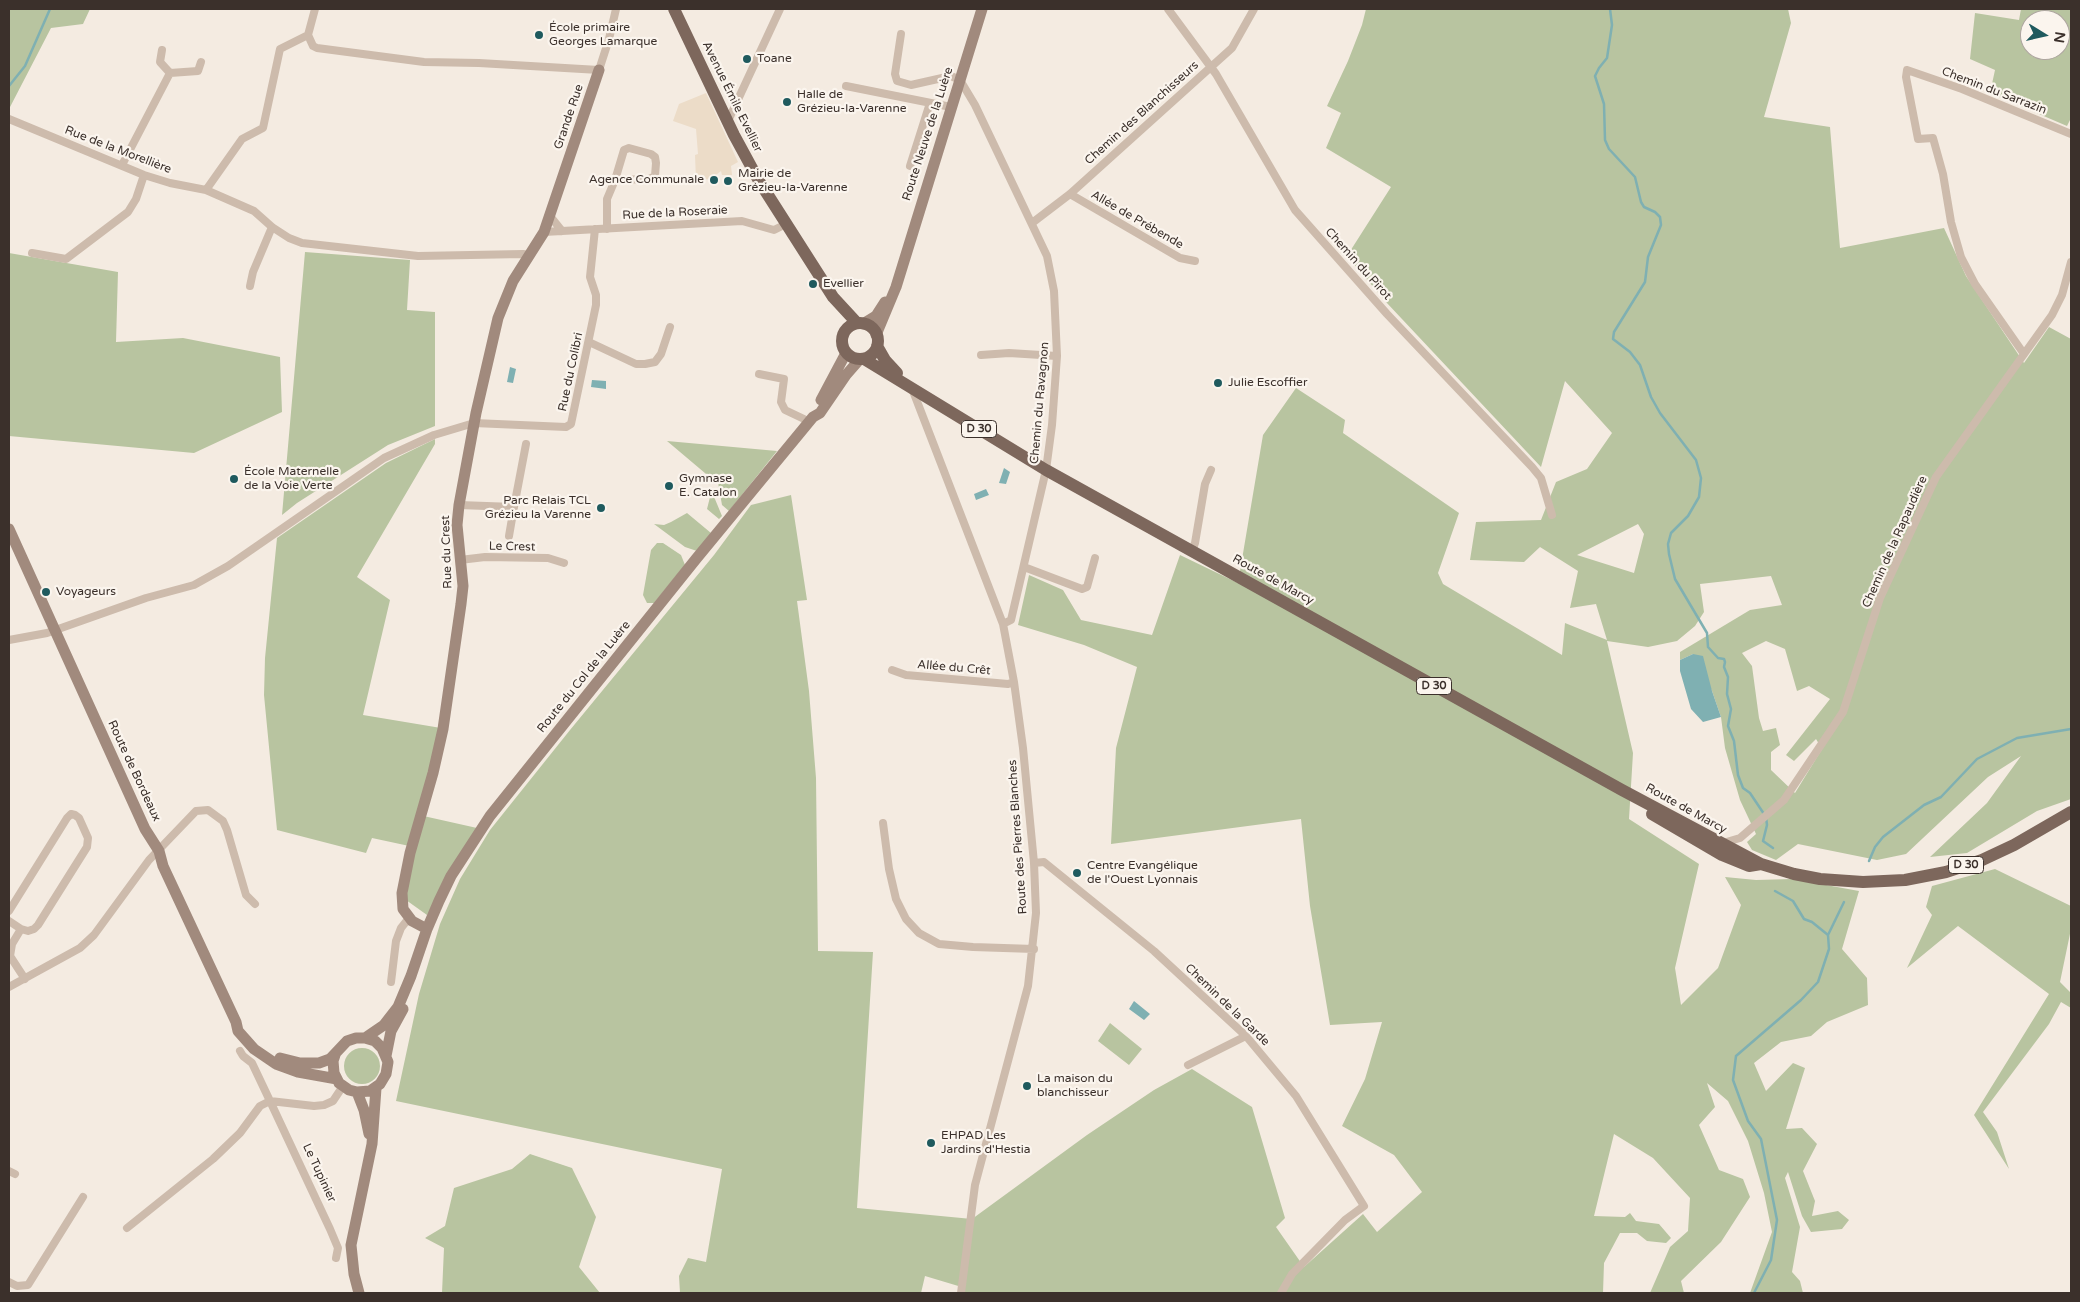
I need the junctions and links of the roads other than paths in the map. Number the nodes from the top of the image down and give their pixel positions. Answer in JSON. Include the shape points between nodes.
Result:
{"nodes":[{"id":1,"x":315,"y":9,"type":"edge"},
{"id":2,"x":606,"y":9,"type":"edge"},
{"id":3,"x":674,"y":9,"type":"edge"},
{"id":4,"x":780,"y":9,"type":"edge"},
{"id":5,"x":982,"y":9,"type":"edge"},
{"id":6,"x":1168,"y":9,"type":"edge"},
{"id":7,"x":1254,"y":9,"type":"edge"},
{"id":8,"x":615,"y":11,"type":"edge"},
{"id":9,"x":902,"y":34,"type":"dead end"},
{"id":10,"x":308,"y":35,"type":"junction"},
{"id":11,"x":162,"y":50,"type":"dead end"},
{"id":12,"x":201,"y":62,"type":"dead end"},
{"id":13,"x":1210,"y":66,"type":"junction"},
{"id":14,"x":599,"y":70,"type":"junction"},
{"id":15,"x":170,"y":73,"type":"junction"},
{"id":16,"x":960,"y":80,"type":"junction"},
{"id":17,"x":846,"y":86,"type":"dead end"},
{"id":18,"x":930,"y":102,"type":"junction"},
{"id":19,"x":951,"y":107,"type":"junction"},
{"id":20,"x":9,"y":119,"type":"edge"},
{"id":21,"x":728,"y":121,"type":"junction"},
{"id":22,"x":2071,"y":134,"type":"edge"},
{"id":23,"x":122,"y":166,"type":"junction"},
{"id":24,"x":910,"y":166,"type":"dead end"},
{"id":25,"x":144,"y":175,"type":"junction"},
{"id":26,"x":615,"y":180,"type":"junction"},
{"id":27,"x":206,"y":190,"type":"junction"},
{"id":28,"x":1070,"y":194,"type":"junction"},
{"id":29,"x":550,"y":216,"type":"junction"},
{"id":30,"x":1032,"y":223,"type":"junction"},
{"id":31,"x":786,"y":224,"type":"junction"},
{"id":32,"x":272,"y":227,"type":"junction"},
{"id":33,"x":595,"y":229,"type":"junction"},
{"id":34,"x":607,"y":229,"type":"junction"},
{"id":35,"x":562,"y":231,"type":"junction"},
{"id":36,"x":544,"y":232,"type":"junction"},
{"id":37,"x":32,"y":253,"type":"dead end"},
{"id":38,"x":528,"y":255,"type":"junction"},
{"id":39,"x":1195,"y":261,"type":"dead end"},
{"id":40,"x":2071,"y":262,"type":"edge"},
{"id":41,"x":900,"y":268,"type":"junction"},
{"id":42,"x":250,"y":286,"type":"dead end"},
{"id":43,"x":833,"y":297,"type":"junction"},
{"id":44,"x":860,"y":324,"type":"junction"},
{"id":45,"x":670,"y":327,"type":"dead end"},
{"id":46,"x":845,"y":331,"type":"junction"},
{"id":47,"x":877,"y":340,"type":"junction"},
{"id":48,"x":589,"y":342,"type":"junction"},
{"id":49,"x":846,"y":353,"type":"junction"},
{"id":50,"x":2024,"y":354,"type":"junction"},
{"id":51,"x":981,"y":355,"type":"dead end"},
{"id":52,"x":1057,"y":356,"type":"junction"},
{"id":53,"x":862,"y":359,"type":"junction"},
{"id":54,"x":758,"y":374,"type":"dead end"},
{"id":55,"x":913,"y":389,"type":"junction"},
{"id":56,"x":808,"y":418,"type":"junction"},
{"id":57,"x":474,"y":423,"type":"junction"},
{"id":58,"x":526,"y":444,"type":"dead end"},
{"id":59,"x":1046,"y":470,"type":"junction"},
{"id":60,"x":1211,"y":470,"type":"dead end"},
{"id":61,"x":459,"y":505,"type":"junction"},
{"id":62,"x":514,"y":507,"type":"junction"},
{"id":63,"x":1552,"y":515,"type":"dead end"},
{"id":64,"x":9,"y":529,"type":"edge"},
{"id":65,"x":509,"y":536,"type":"dead end"},
{"id":66,"x":1192,"y":551,"type":"junction"},
{"id":67,"x":1094,"y":558,"type":"dead end"},
{"id":68,"x":460,"y":560,"type":"junction"},
{"id":69,"x":564,"y":563,"type":"dead end"},
{"id":70,"x":1024,"y":567,"type":"junction"},
{"id":71,"x":1003,"y":624,"type":"junction"},
{"id":72,"x":55,"y":629,"type":"junction"},
{"id":73,"x":9,"y":640,"type":"edge"},
{"id":74,"x":892,"y":670,"type":"dead end"},
{"id":75,"x":1014,"y":682,"type":"junction"},
{"id":76,"x":1622,"y":790,"type":"junction"},
{"id":77,"x":2071,"y":812,"type":"edge"},
{"id":78,"x":883,"y":823,"type":"dead end"},
{"id":79,"x":1682,"y":833,"type":"junction"},
{"id":80,"x":1740,"y":838,"type":"junction"},
{"id":81,"x":1721,"y":844,"type":"junction"},
{"id":82,"x":159,"y":851,"type":"junction"},
{"id":83,"x":1738,"y":852,"type":"junction"},
{"id":84,"x":1034,"y":863,"type":"junction"},
{"id":85,"x":1761,"y":864,"type":"junction"},
{"id":86,"x":255,"y":904,"type":"dead end"},
{"id":87,"x":9,"y":911,"type":"edge"},
{"id":88,"x":409,"y":918,"type":"junction"},
{"id":89,"x":9,"y":921,"type":"edge"},
{"id":90,"x":21,"y":929,"type":"junction"},
{"id":91,"x":427,"y":929,"type":"junction"},
{"id":92,"x":1034,"y":949,"type":"junction"},
{"id":93,"x":411,"y":976,"type":"junction"},
{"id":94,"x":25,"y":979,"type":"junction"},
{"id":95,"x":391,"y":982,"type":"dead end"},
{"id":96,"x":9,"y":987,"type":"edge"},
{"id":97,"x":236,"y":1022,"type":"junction"},
{"id":98,"x":1246,"y":1036,"type":"junction"},
{"id":99,"x":366,"y":1038,"type":"junction"},
{"id":100,"x":240,"y":1051,"type":"dead end"},
{"id":101,"x":335,"y":1055,"type":"junction"},
{"id":102,"x":386,"y":1056,"type":"junction"},
{"id":103,"x":1188,"y":1065,"type":"dead end"},
{"id":104,"x":340,"y":1083,"type":"junction"},
{"id":105,"x":376,"y":1088,"type":"junction"},
{"id":106,"x":357,"y":1092,"type":"junction"},
{"id":107,"x":270,"y":1100,"type":"junction"},
{"id":108,"x":372,"y":1144,"type":"junction"},
{"id":109,"x":83,"y":1197,"type":"dead end"},
{"id":110,"x":127,"y":1228,"type":"dead end"},
{"id":111,"x":336,"y":1258,"type":"dead end"},
{"id":112,"x":9,"y":1282,"type":"edge"},
{"id":113,"x":360,"y":1293,"type":"edge"},
{"id":114,"x":961,"y":1293,"type":"edge"},
{"id":115,"x":1280,"y":1293,"type":"edge"}],
"edges":[{"from":1,"to":10,"type":"street"},
{"from":2,"to":8,"type":"street"},
{"from":3,"to":21,"type":"main road","name":"Avenue Émile Evellier"},
{"from":4,"to":21,"type":"street"},
{"from":5,"to":16,"type":"street","name":"Route Neuve de la Luère"},
{"from":6,"to":13,"type":"street","name":"Chemin du Pirot"},
{"from":7,"to":13,"type":"street","name":"Chemin des Blanchisseurs","via":[[1232,48]]},
{"from":8,"to":14,"type":"street","name":"Grande Rue"},
{"from":9,"to":16,"type":"street","via":[[897,81],[911,85],[951,76]]},
{"from":10,"to":14,"type":"street","via":[[313,46],[327,50],[424,62],[479,62]]},
{"from":10,"to":27,"type":"street","via":[[280,49],[263,128],[242,139]]},
{"from":11,"to":15,"type":"street","via":[[160,62]]},
{"from":12,"to":15,"type":"street","via":[[198,71]]},
{"from":13,"to":28,"type":"street","name":"Chemin des Blanchisseurs"},
{"from":13,"to":63,"type":"street","name":"Chemin du Pirot","via":[[1295,210],[1387,314],[1532,467],[1541,478]]},
{"from":14,"to":29,"type":"street","name":"Grande Rue"},
{"from":15,"to":23,"type":"street"},
{"from":16,"to":19,"type":"street","name":"Route Neuve de la Luère"},
{"from":16,"to":30,"type":"street","name":"Chemin du Ravagnon"},
{"from":17,"to":18,"type":"street"},
{"from":18,"to":19,"type":"street"},
{"from":18,"to":24,"type":"street"},
{"from":19,"to":41,"type":"street","name":"Route Neuve de la Luère"},
{"from":20,"to":23,"type":"street","name":"Rue de la Morellière"},
{"from":21,"to":31,"type":"main road","name":"Avenue Émile Evellier","via":[[759,182]]},
{"from":22,"to":50,"type":"street","name":"Chemin du Sarrazin","via":[[1907,70],[1918,139],[1933,138],[1961,257],[1975,284]]},
{"from":23,"to":25,"type":"street","name":"Rue de la Morellière"},
{"from":25,"to":27,"type":"street","name":"Rue de la Morellière"},
{"from":25,"to":37,"type":"street","via":[[128,212],[66,259]]},
{"from":26,"to":26,"type":"street","via":[[655,176],[655,156],[629,148],[624,150]]},
{"from":26,"to":34,"type":"street","via":[[607,198]]},
{"from":27,"to":32,"type":"street","name":"Rue de la Morellière","via":[[254,211]]},
{"from":28,"to":30,"type":"street","name":"Chemin des Blanchisseurs"},
{"from":28,"to":39,"type":"street","name":"Allée de Prébende","via":[[1180,258]]},
{"from":29,"to":35,"type":"street"},
{"from":29,"to":36,"type":"street","name":"Grande Rue"},
{"from":30,"to":52,"type":"street","name":"Chemin du Ravagnon","via":[[1047,256],[1054,291]]},
{"from":31,"to":34,"type":"street","name":"Rue de la Roseraie","via":[[774,230],[742,220]]},
{"from":31,"to":43,"type":"main road","name":"Avenue Émile Evellier"},
{"from":32,"to":38,"type":"street","name":"Rue de la Morellière","via":[[302,243],[386,253],[418,256]]},
{"from":32,"to":42,"type":"street"},
{"from":33,"to":34,"type":"street","name":"Rue de la Roseraie"},
{"from":33,"to":35,"type":"street","name":"Rue de la Roseraie"},
{"from":33,"to":48,"type":"street","name":"Rue du Colibri","via":[[590,277],[596,304]]},
{"from":35,"to":36,"type":"street","name":"Rue de la Roseraie"},
{"from":36,"to":38,"type":"street","name":"Rue du Crest"},
{"from":38,"to":57,"type":"street","name":"Rue du Crest","via":[[498,318]]},
{"from":40,"to":50,"type":"street","name":"Chemin de la Rapaudière","via":[[2062,295],[2052,315]]},
{"from":41,"to":44,"type":"street","name":"Route Neuve de la Luère","via":[[881,309],[876,316]]},
{"from":41,"to":47,"type":"street","name":"Route Neuve de la Luère"},
{"from":43,"to":44,"type":"main road","name":"Avenue Émile Evellier"},
{"from":43,"to":46,"type":"main road","name":"Avenue Émile Evellier"},
{"from":44,"to":46,"type":"main road"},
{"from":44,"to":47,"type":"main road","via":[[869,326]]},
{"from":45,"to":48,"type":"street","via":[[661,354],[655,362],[645,364],[636,364]]},
{"from":46,"to":49,"type":"main road","via":[[842,346]]},
{"from":47,"to":53,"type":"main road","via":[[874,352]]},
{"from":47,"to":55,"type":"main road","name":"Route de Marcy","number":"D 30","via":[[891,367]]},
{"from":48,"to":57,"type":"street","name":"Rue du Colibri","via":[[571,424],[566,427]]},
{"from":49,"to":53,"type":"main road"},
{"from":49,"to":56,"type":"street","name":"Route du Col de la Luère"},
{"from":50,"to":80,"type":"street","name":"Chemin de la Rapaudière","via":[[1936,477],[1880,598],[1842,712],[1784,800]]},
{"from":51,"to":52,"type":"street"},
{"from":52,"to":59,"type":"street","name":"Chemin du Ravagnon"},
{"from":53,"to":55,"type":"main road","name":"Route de Marcy","number":"D 30"},
{"from":53,"to":56,"type":"street","name":"Route du Col de la Luère","via":[[846,375],[820,413]]},
{"from":54,"to":56,"type":"street","via":[[784,379],[781,402],[785,410]]},
{"from":55,"to":59,"type":"main road","name":"Route de Marcy","number":"D 30"},
{"from":55,"to":71,"type":"street","name":"Route des Pierres Blanches"},
{"from":56,"to":91,"type":"street","name":"Route du Col de la Luère","via":[[490,816],[451,876]]},
{"from":57,"to":61,"type":"street","name":"Rue du Crest"},
{"from":57,"to":72,"type":"street","via":[[434,435],[384,458],[228,566],[194,585]]},
{"from":58,"to":62,"type":"street"},
{"from":59,"to":66,"type":"main road","name":"Route de Marcy","number":"D 30"},
{"from":59,"to":70,"type":"street","name":"Chemin du Ravagnon"},
{"from":60,"to":66,"type":"street","via":[[1205,484]]},
{"from":61,"to":62,"type":"street"},
{"from":61,"to":68,"type":"street","name":"Rue du Crest"},
{"from":62,"to":65,"type":"street"},
{"from":64,"to":72,"type":"street","name":"Route de Bordeaux"},
{"from":66,"to":76,"type":"main road","name":"Route de Marcy","number":"D 30"},
{"from":67,"to":70,"type":"street","via":[[1087,587],[1082,589]]},
{"from":68,"to":69,"type":"street","name":"Le Crest","via":[[548,558]]},
{"from":68,"to":88,"type":"street","name":"Rue du Crest","via":[[461,604],[443,728],[402,893],[403,909]]},
{"from":70,"to":71,"type":"street","name":"Chemin du Ravagnon","via":[[1011,620]]},
{"from":71,"to":75,"type":"street","name":"Route des Pierres Blanches"},
{"from":72,"to":73,"type":"street"},
{"from":72,"to":82,"type":"street","name":"Route de Bordeaux","via":[[145,829]]},
{"from":74,"to":75,"type":"street","name":"Allée du Crêt","via":[[906,675]]},
{"from":75,"to":84,"type":"street","name":"Route des Pierres Blanches"},
{"from":76,"to":79,"type":"main road","name":"Route de Marcy","number":"D 30"},
{"from":76,"to":81,"type":"main road","name":"Route de Marcy","number":"D 30"},
{"from":77,"to":85,"type":"main road","name":"Route de Marcy","number":"D 30","via":[[1982,860],[1946,872],[1905,880],[1820,879]]},
{"from":78,"to":92,"type":"street","via":[[896,900],[906,919],[919,933],[938,944]]},
{"from":79,"to":83,"type":"street","name":"Route de Marcy","via":[[1726,851]]},
{"from":79,"to":85,"type":"main road","name":"Route de Marcy","number":"D 30","via":[[1749,866]]},
{"from":80,"to":81,"type":"street","name":"Chemin de la Rapaudière"},
{"from":80,"to":83,"type":"street","name":"Route de Marcy"},
{"from":81,"to":83,"type":"main road","name":"Route de Marcy","number":"D 30"},
{"from":82,"to":86,"type":"street","via":[[196,812],[208,810],[216,814],[225,826],[246,895]]},
{"from":82,"to":94,"type":"street","via":[[94,935],[80,948]]},
{"from":82,"to":97,"type":"street","name":"Route de Bordeaux","via":[[163,866]]},
{"from":83,"to":85,"type":"main road","name":"Route de Marcy","number":"D 30"},
{"from":84,"to":92,"type":"street","name":"Route des Pierres Blanches"},
{"from":84,"to":98,"type":"street","name":"Chemin de la Garde","via":[[1044,862],[1154,951]]},
{"from":87,"to":90,"type":"street","via":[[67,818],[70,814],[75,815],[88,838],[87,847],[38,925],[28,931]]},
{"from":88,"to":91,"type":"street"},
{"from":88,"to":95,"type":"street","via":[[396,941]]},
{"from":89,"to":90,"type":"street"},
{"from":90,"to":94,"type":"street","via":[[12,944],[10,956]]},
{"from":91,"to":93,"type":"street","name":"Route du Col de la Luère"},
{"from":92,"to":114,"type":"street","name":"Route des Pierres Blanches","via":[[1028,986],[974,1185]]},
{"from":93,"to":99,"type":"street","name":"Route du Col de la Luère","via":[[393,1014]]},
{"from":93,"to":102,"type":"street","name":"Route du Col de la Luère"},
{"from":94,"to":96,"type":"street"},
{"from":97,"to":101,"type":"street","name":"Route de Bordeaux","via":[[257,1044],[287,1061],[311,1064]]},
{"from":97,"to":104,"type":"street","name":"Route de Bordeaux","via":[[238,1031],[260,1055],[298,1072]]},
{"from":98,"to":103,"type":"street"},
{"from":98,"to":115,"type":"street","name":"Chemin de la Garde","via":[[1296,1096],[1364,1206],[1345,1220],[1292,1274]]},
{"from":99,"to":101,"type":"street","via":[[347,1041]]},
{"from":99,"to":102,"type":"street","via":[[375,1041]]},
{"from":100,"to":107,"type":"street","name":"Le Tupinier","via":[[252,1063]]},
{"from":101,"to":104,"type":"street","via":[[333,1067]]},
{"from":102,"to":105,"type":"street","via":[[386,1074]]},
{"from":104,"to":106,"type":"street"},
{"from":104,"to":107,"type":"street","via":[[333,1101],[324,1105]]},
{"from":105,"to":106,"type":"street"},
{"from":105,"to":108,"type":"street"},
{"from":106,"to":108,"type":"street"},
{"from":107,"to":110,"type":"street","via":[[260,1106],[240,1133],[213,1159]]},
{"from":107,"to":111,"type":"street","name":"Le Tupinier","via":[[338,1248]]},
{"from":108,"to":113,"type":"street","via":[[351,1245]]},
{"from":109,"to":112,"type":"street","via":[[28,1285],[17,1286]]}]}
